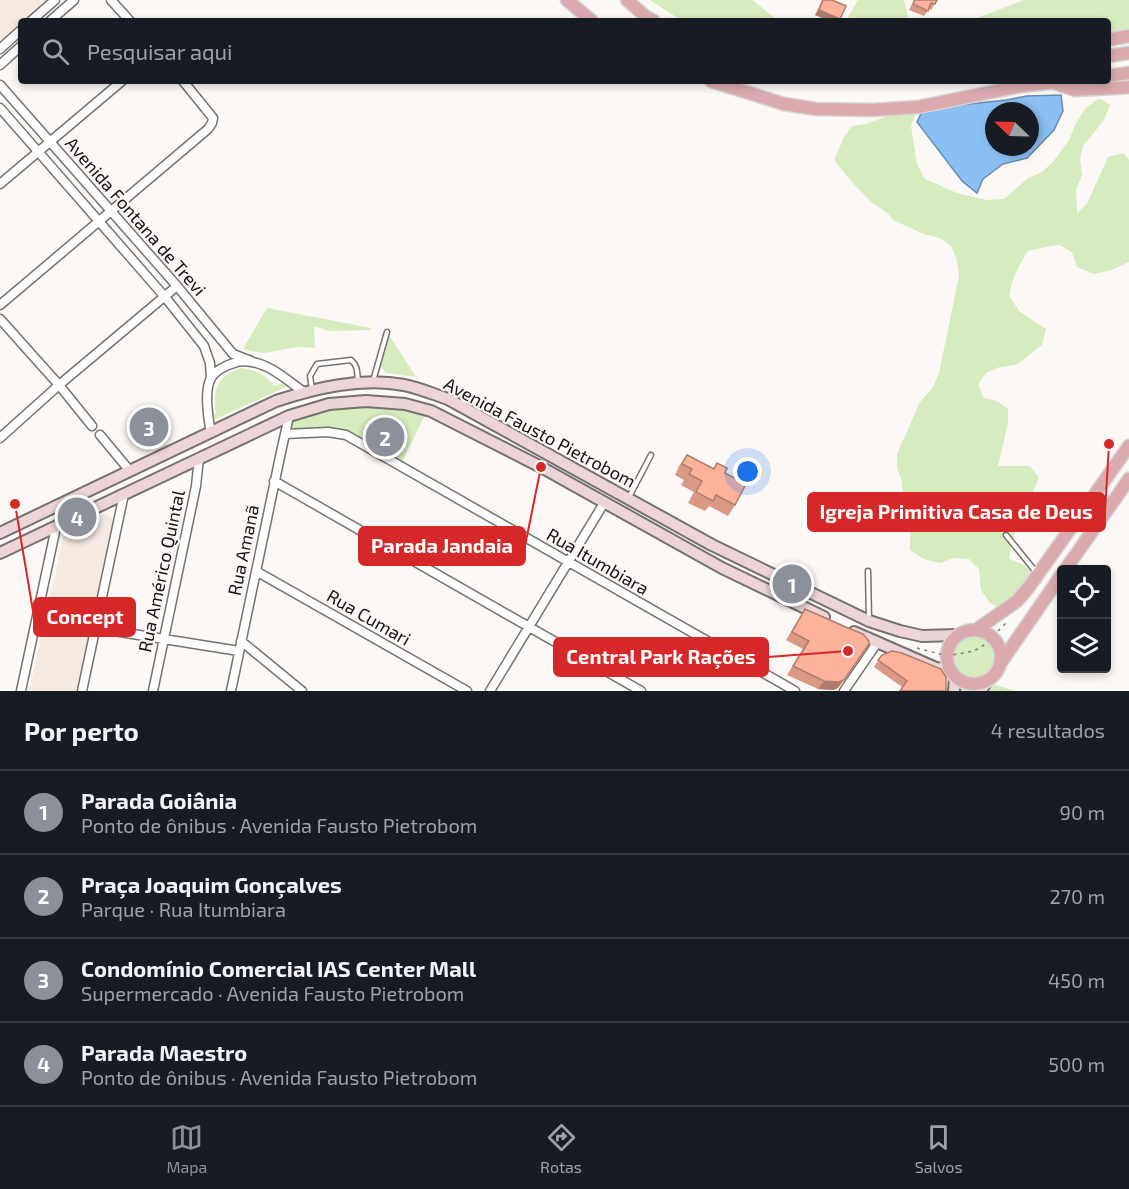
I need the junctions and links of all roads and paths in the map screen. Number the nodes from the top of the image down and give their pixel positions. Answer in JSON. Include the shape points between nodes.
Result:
{"nodes":[{"id":1,"x":55,"y":0,"type":"edge"},
{"id":2,"x":74,"y":0,"type":"edge"},
{"id":3,"x":111,"y":0,"type":"edge"},
{"id":4,"x":567,"y":0,"type":"edge"},
{"id":5,"x":627,"y":0,"type":"edge"},
{"id":6,"x":34,"y":18,"type":"edge"},
{"id":7,"x":53,"y":18,"type":"edge"},
{"id":8,"x":127,"y":18,"type":"edge"},
{"id":9,"x":588,"y":18,"type":"edge"},
{"id":10,"x":649,"y":18,"type":"edge"},
{"id":11,"x":18,"y":33,"type":"edge"},
{"id":12,"x":1129,"y":36,"type":"edge"},
{"id":13,"x":1111,"y":39,"type":"edge"},
{"id":14,"x":0,"y":49,"type":"edge"},
{"id":15,"x":18,"y":49,"type":"edge"},
{"id":16,"x":1129,"y":53,"type":"edge"},
{"id":17,"x":1111,"y":56,"type":"edge"},
{"id":18,"x":0,"y":65,"type":"edge"},
{"id":19,"x":1129,"y":73,"type":"edge"},
{"id":20,"x":1111,"y":76,"type":"edge"},
{"id":21,"x":119,"y":84,"type":"edge"},
{"id":22,"x":186,"y":84,"type":"edge"},
{"id":23,"x":721,"y":84,"type":"edge"},
{"id":24,"x":1040,"y":84,"type":"edge"},
{"id":25,"x":1064,"y":84,"type":"edge"},
{"id":26,"x":0,"y":85,"type":"edge"},
{"id":27,"x":1129,"y":87,"type":"edge"},
{"id":28,"x":0,"y":108,"type":"edge"},
{"id":29,"x":50,"y":143,"type":"junction"},
{"id":30,"x":39,"y":152,"type":"junction"},
{"id":31,"x":0,"y":184,"type":"edge"},
{"id":32,"x":111,"y":211,"type":"junction"},
{"id":33,"x":98,"y":222,"type":"junction"},
{"id":34,"x":177,"y":286,"type":"junction"},
{"id":35,"x":165,"y":297,"type":"junction"},
{"id":36,"x":0,"y":305,"type":"edge"},
{"id":37,"x":0,"y":319,"type":"edge"},
{"id":38,"x":387,"y":332,"type":"dead end"},
{"id":39,"x":251,"y":361,"type":"junction"},
{"id":40,"x":211,"y":378,"type":"junction"},
{"id":41,"x":373,"y":382,"type":"junction"},
{"id":42,"x":358,"y":383,"type":"junction"},
{"id":43,"x":59,"y":386,"type":"junction"},
{"id":44,"x":308,"y":391,"type":"junction"},
{"id":45,"x":289,"y":416,"type":"junction"},
{"id":46,"x":92,"y":426,"type":"dead end"},
{"id":47,"x":211,"y":433,"type":"junction"},
{"id":48,"x":285,"y":434,"type":"junction"},
{"id":49,"x":100,"y":435,"type":"dead end"},
{"id":50,"x":0,"y":438,"type":"edge"},
{"id":51,"x":1129,"y":446,"type":"edge"},
{"id":52,"x":651,"y":455,"type":"dead end"},
{"id":53,"x":199,"y":458,"type":"junction"},
{"id":54,"x":130,"y":471,"type":"junction"},
{"id":55,"x":1129,"y":480,"type":"edge"},
{"id":56,"x":274,"y":481,"type":"junction"},
{"id":57,"x":124,"y":494,"type":"junction"},
{"id":58,"x":628,"y":498,"type":"junction"},
{"id":59,"x":604,"y":503,"type":"junction"},
{"id":60,"x":56,"y":527,"type":"junction"},
{"id":61,"x":0,"y":533,"type":"edge"},
{"id":62,"x":1006,"y":535,"type":"dead end"},
{"id":63,"x":0,"y":553,"type":"edge"},
{"id":64,"x":568,"y":563,"type":"junction"},
{"id":65,"x":1069,"y":565,"type":"edge"},
{"id":66,"x":256,"y":571,"type":"junction"},
{"id":67,"x":868,"y":571,"type":"dead end"},
{"id":68,"x":1038,"y":574,"type":"junction"},
{"id":69,"x":1057,"y":581,"type":"edge"},
{"id":70,"x":869,"y":621,"type":"junction"},
{"id":71,"x":529,"y":627,"type":"junction"},
{"id":72,"x":95,"y":628,"type":"junction"},
{"id":73,"x":976,"y":630,"type":"junction"},
{"id":74,"x":958,"y":635,"type":"junction"},
{"id":75,"x":163,"y":639,"type":"junction"},
{"id":76,"x":241,"y":641,"type":"junction"},
{"id":77,"x":877,"y":643,"type":"junction"},
{"id":78,"x":984,"y":645,"type":"dead end"},
{"id":79,"x":238,"y":651,"type":"junction"},
{"id":80,"x":947,"y":656,"type":"junction"},
{"id":81,"x":1002,"y":661,"type":"junction"},
{"id":82,"x":952,"y":673,"type":"junction"},
{"id":83,"x":983,"y":687,"type":"edge"},
{"id":84,"x":21,"y":691,"type":"edge"},
{"id":85,"x":82,"y":691,"type":"edge"},
{"id":86,"x":153,"y":691,"type":"edge"},
{"id":87,"x":231,"y":691,"type":"edge"},
{"id":88,"x":302,"y":691,"type":"edge"},
{"id":89,"x":467,"y":691,"type":"edge"},
{"id":90,"x":490,"y":691,"type":"edge"},
{"id":91,"x":641,"y":691,"type":"edge"},
{"id":92,"x":795,"y":691,"type":"edge"},
{"id":93,"x":844,"y":691,"type":"edge"},
{"id":94,"x":954,"y":691,"type":"edge"}],
"edges":[{"from":1,"to":6,"type":"street"},
{"from":2,"to":7,"type":"street"},
{"from":3,"to":8,"type":"street"},
{"from":4,"to":9,"type":"main road"},
{"from":5,"to":10,"type":"main road"},
{"from":11,"to":14,"type":"street"},
{"from":12,"to":13,"type":"main road"},
{"from":15,"to":18,"type":"street"},
{"from":16,"to":17,"type":"main road"},
{"from":19,"to":20,"type":"main road"},
{"from":21,"to":29,"type":"street"},
{"from":22,"to":32,"type":"street","via":[[210,112],[212,123]]},
{"from":23,"to":24,"type":"main road","via":[[784,104],[872,110],[918,107]]},
{"from":25,"to":27,"type":"main road","via":[[1075,90]]},
{"from":26,"to":29,"type":"street","name":"Avenida Fontana de Trevi"},
{"from":28,"to":30,"type":"street","name":"Avenida Fontana de Trevi"},
{"from":29,"to":30,"type":"street"},
{"from":29,"to":32,"type":"street","name":"Avenida Fontana de Trevi"},
{"from":30,"to":31,"type":"street"},
{"from":30,"to":33,"type":"street","name":"Avenida Fontana de Trevi"},
{"from":32,"to":33,"type":"street"},
{"from":32,"to":34,"type":"street","name":"Avenida Fontana de Trevi"},
{"from":33,"to":35,"type":"street","name":"Avenida Fontana de Trevi"},
{"from":33,"to":36,"type":"street"},
{"from":34,"to":35,"type":"street"},
{"from":34,"to":39,"type":"street","name":"Avenida Fontana de Trevi","via":[[233,354]]},
{"from":35,"to":40,"type":"street","name":"Avenida Fontana de Trevi","via":[[204,346]]},
{"from":35,"to":43,"type":"street"},
{"from":37,"to":43,"type":"street"},
{"from":38,"to":41,"type":"lane"},
{"from":39,"to":40,"type":"street","via":[[226,365]]},
{"from":39,"to":44,"type":"street","name":"Avenida Fontana de Trevi"},
{"from":40,"to":47,"type":"street","name":"Avenida Fontana de Trevi","via":[[207,397]]},
{"from":41,"to":42,"type":"main road","name":"Avenida Fausto Pietrobom"},
{"from":41,"to":58,"type":"main road","name":"Avenida Fausto Pietrobom","via":[[421,389],[448,399]]},
{"from":42,"to":44,"type":"main road","name":"Avenida Fausto Pietrobom"},
{"from":42,"to":44,"type":"lane","via":[[357,368],[351,360],[317,364],[312,369]]},
{"from":43,"to":46,"type":"street"},
{"from":43,"to":50,"type":"street"},
{"from":44,"to":47,"type":"main road","name":"Avenida Fausto Pietrobom","via":[[276,401]]},
{"from":45,"to":48,"type":"street","name":"Rua Amanã"},
{"from":45,"to":53,"type":"main road","name":"Avenida Fausto Pietrobom"},
{"from":45,"to":59,"type":"main road","name":"Avenida Fausto Pietrobom","via":[[328,404],[366,401],[431,411]]},
{"from":47,"to":54,"type":"main road","name":"Avenida Fausto Pietrobom"},
{"from":48,"to":56,"type":"street","name":"Rua Amanã"},
{"from":48,"to":64,"type":"street","name":"Rua Itumbiara","via":[[346,435]]},
{"from":49,"to":54,"type":"street"},
{"from":51,"to":68,"type":"main road"},
{"from":52,"to":58,"type":"lane"},
{"from":53,"to":57,"type":"main road","name":"Avenida Fausto Pietrobom"},
{"from":53,"to":75,"type":"street","name":"Rua Américo Quintal"},
{"from":54,"to":61,"type":"main road","name":"Avenida Fausto Pietrobom"},
{"from":55,"to":65,"type":"main road"},
{"from":56,"to":66,"type":"street","name":"Rua Amanã"},
{"from":56,"to":71,"type":"street"},
{"from":57,"to":60,"type":"main road","name":"Avenida Fausto Pietrobom"},
{"from":57,"to":72,"type":"street"},
{"from":58,"to":70,"type":"main road","name":"Avenida Fausto Pietrobom","via":[[712,545]]},
{"from":59,"to":64,"type":"street"},
{"from":59,"to":77,"type":"main road","name":"Avenida Fausto Pietrobom","via":[[722,568]]},
{"from":60,"to":63,"type":"main road","name":"Avenida Fausto Pietrobom"},
{"from":60,"to":84,"type":"street"},
{"from":62,"to":68,"type":"lane"},
{"from":64,"to":71,"type":"street"},
{"from":64,"to":92,"type":"street","name":"Rua Itumbiara"},
{"from":66,"to":76,"type":"street","name":"Rua Amanã"},
{"from":66,"to":89,"type":"street","name":"Rua Cumari"},
{"from":67,"to":70,"type":"lane"},
{"from":68,"to":73,"type":"main road","via":[[1017,601]]},
{"from":69,"to":81,"type":"main road"},
{"from":70,"to":74,"type":"main road","name":"Avenida Fausto Pietrobom","via":[[922,636]]},
{"from":71,"to":90,"type":"street"},
{"from":71,"to":91,"type":"street"},
{"from":72,"to":75,"type":"street"},
{"from":72,"to":85,"type":"street"},
{"from":73,"to":74,"type":"main road"},
{"from":73,"to":81,"type":"main road","via":[[995,640]]},
{"from":74,"to":80,"type":"main road"},
{"from":75,"to":79,"type":"street"},
{"from":75,"to":86,"type":"street","name":"Rua Américo Quintal"},
{"from":76,"to":79,"type":"street","name":"Rua Amanã"},
{"from":76,"to":88,"type":"street"},
{"from":77,"to":82,"type":"main road","name":"Avenida Fausto Pietrobom"},
{"from":77,"to":93,"type":"street"},
{"from":78,"to":80,"type":"path"},
{"from":79,"to":87,"type":"street","name":"Rua Amanã"},
{"from":80,"to":82,"type":"main road"},
{"from":81,"to":83,"type":"main road","via":[[997,673]]},
{"from":82,"to":83,"type":"main road","via":[[962,682]]},
{"from":82,"to":94,"type":"main road"}]}
